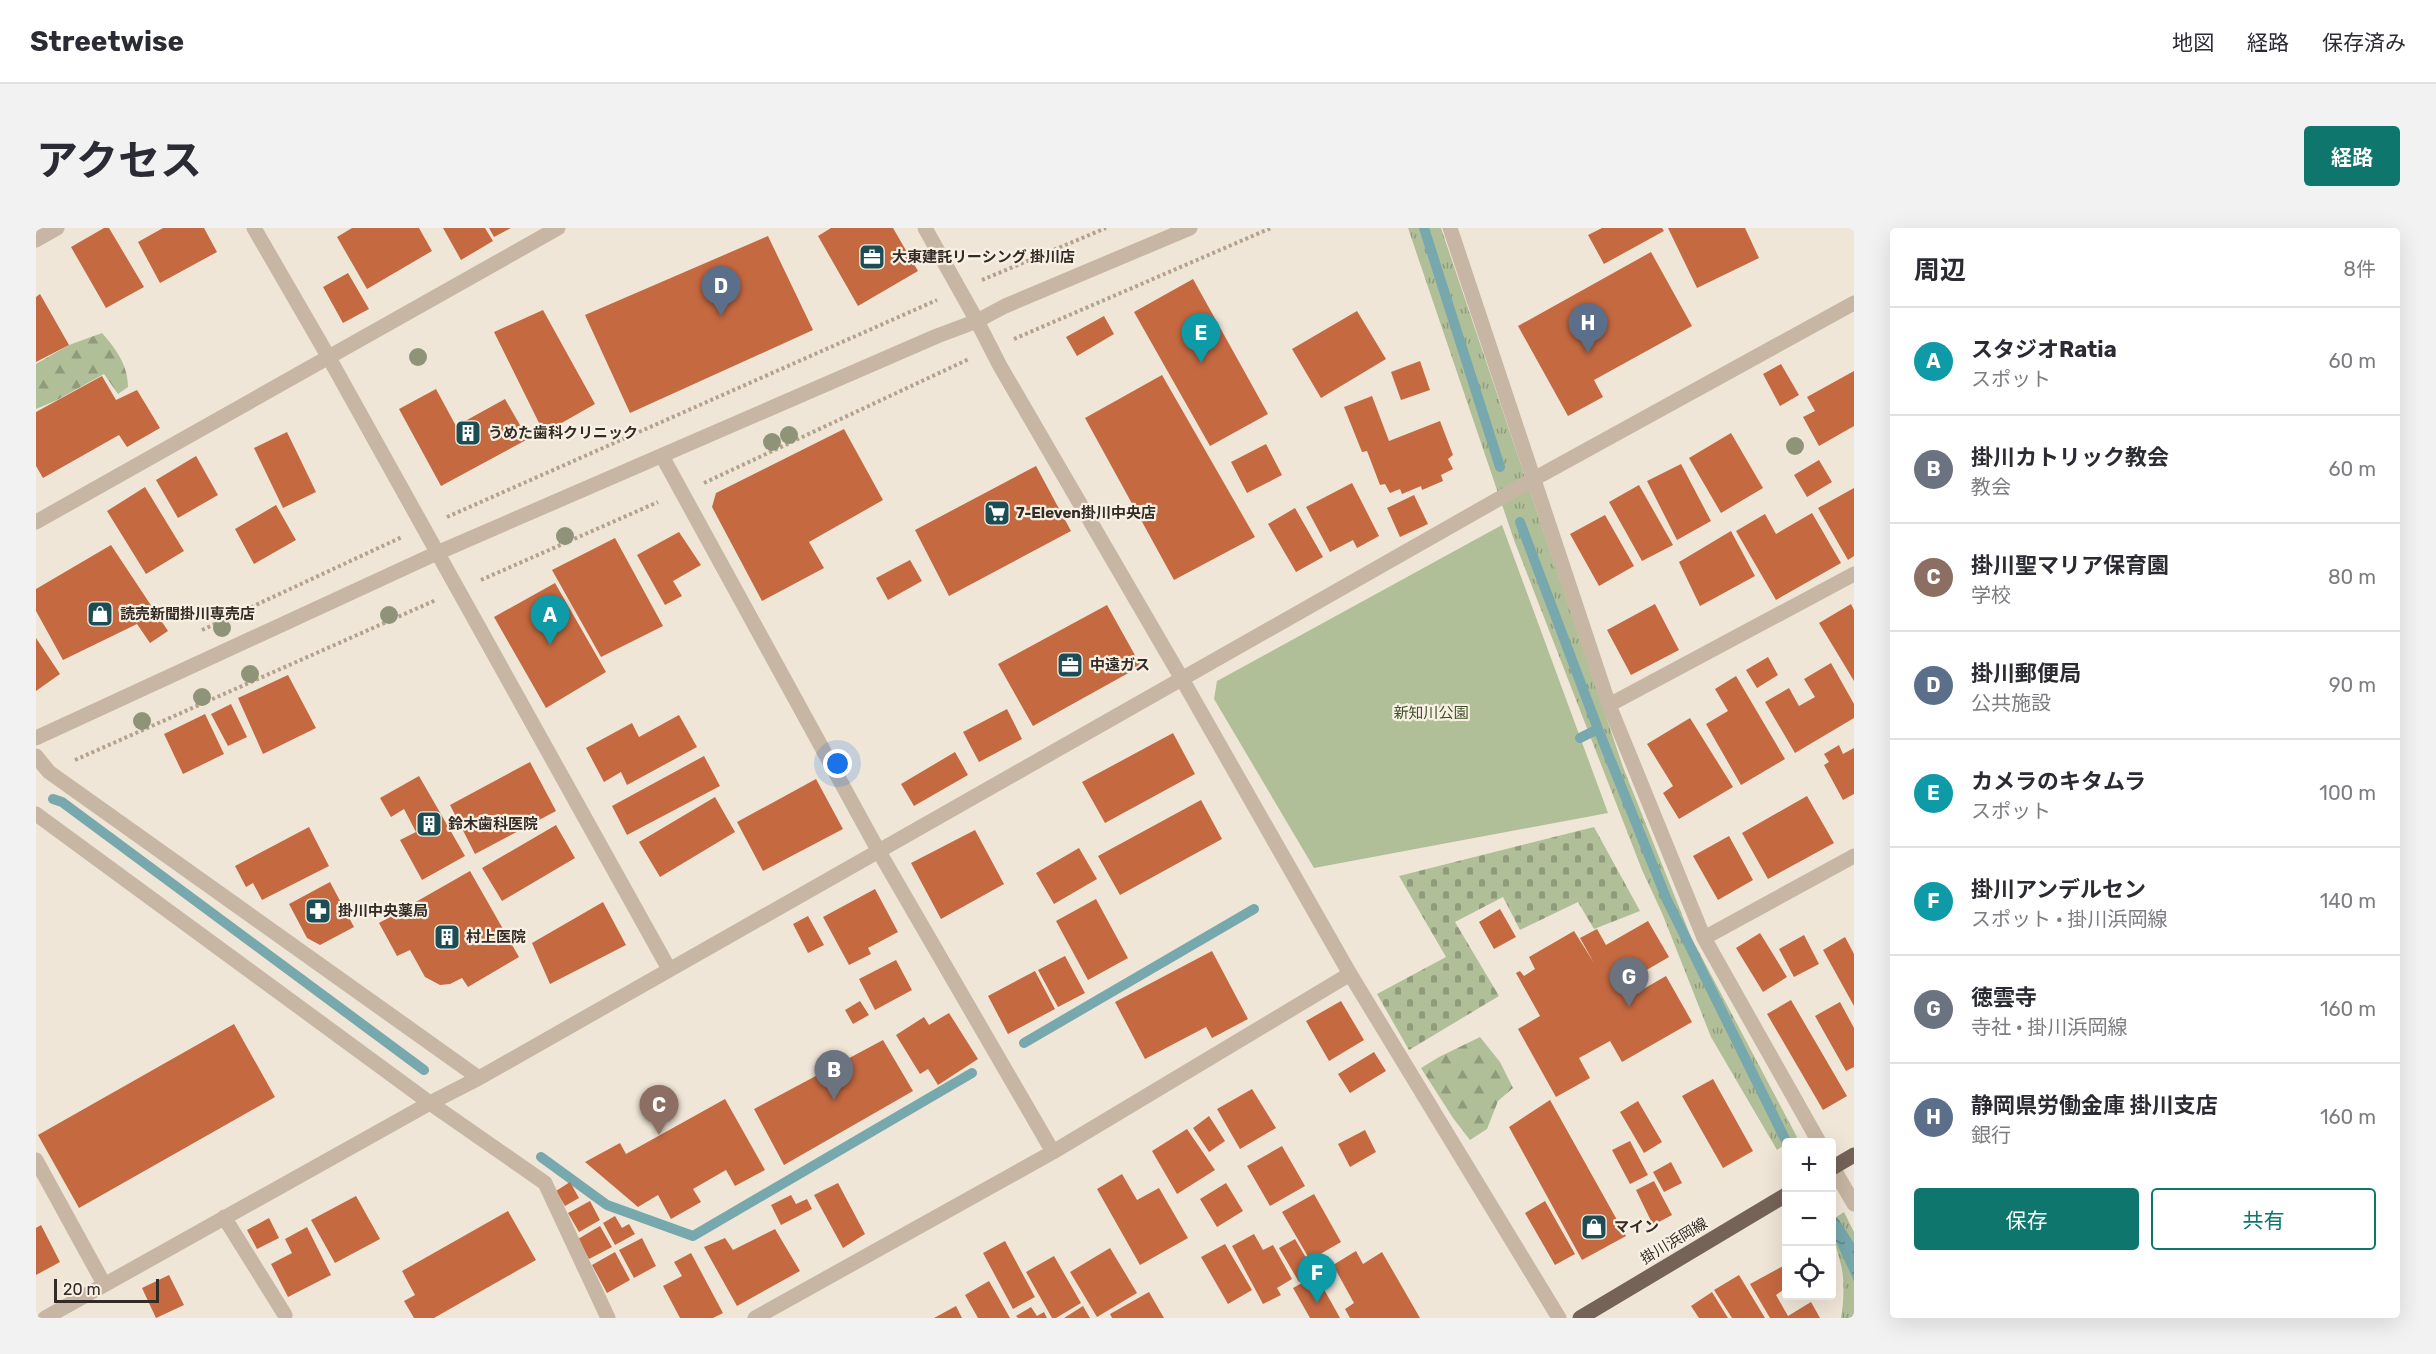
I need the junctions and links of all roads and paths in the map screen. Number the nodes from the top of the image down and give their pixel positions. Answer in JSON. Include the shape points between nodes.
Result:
{"nodes":[{"id":1,"x":57,"y":228,"type":"edge"},
{"id":2,"x":254,"y":228,"type":"edge"},
{"id":3,"x":558,"y":228,"type":"edge"},
{"id":4,"x":925,"y":228,"type":"edge"},
{"id":5,"x":1106,"y":228,"type":"edge"},
{"id":6,"x":1191,"y":228,"type":"edge"},
{"id":7,"x":1271,"y":228,"type":"edge"},
{"id":8,"x":1450,"y":228,"type":"edge"},
{"id":9,"x":36,"y":240,"type":"edge"},
{"id":10,"x":959,"y":290,"type":"junction"},
{"id":11,"x":1854,"y":303,"type":"edge"},
{"id":12,"x":977,"y":321,"type":"junction"},
{"id":13,"x":991,"y":349,"type":"junction"},
{"id":14,"x":327,"y":356,"type":"junction"},
{"id":15,"x":662,"y":456,"type":"junction"},
{"id":16,"x":1532,"y":480,"type":"junction"},
{"id":17,"x":682,"y":493,"type":"junction"},
{"id":18,"x":36,"y":522,"type":"edge"},
{"id":19,"x":423,"y":528,"type":"junction"},
{"id":20,"x":437,"y":553,"type":"junction"},
{"id":21,"x":1854,"y":574,"type":"edge"},
{"id":22,"x":458,"y":590,"type":"junction"},
{"id":23,"x":197,"y":632,"type":"dead end"},
{"id":24,"x":1182,"y":679,"type":"junction"},
{"id":25,"x":1610,"y":705,"type":"junction"},
{"id":26,"x":36,"y":738,"type":"edge"},
{"id":27,"x":36,"y":756,"type":"edge"},
{"id":28,"x":75,"y":759,"type":"dead end"},
{"id":29,"x":36,"y":814,"type":"edge"},
{"id":30,"x":878,"y":850,"type":"junction"},
{"id":31,"x":1854,"y":856,"type":"edge"},
{"id":32,"x":1704,"y":938,"type":"junction"},
{"id":33,"x":669,"y":969,"type":"junction"},
{"id":34,"x":1350,"y":974,"type":"junction"},
{"id":35,"x":479,"y":1078,"type":"junction"},
{"id":36,"x":430,"y":1103,"type":"junction"},
{"id":37,"x":1816,"y":1138,"type":"edge"},
{"id":38,"x":1053,"y":1152,"type":"junction"},
{"id":39,"x":1854,"y":1155,"type":"edge"},
{"id":40,"x":36,"y":1160,"type":"edge"},
{"id":41,"x":1836,"y":1165,"type":"edge"},
{"id":42,"x":1836,"y":1174,"type":"edge"},
{"id":43,"x":1782,"y":1197,"type":"edge"},
{"id":44,"x":1854,"y":1204,"type":"edge"},
{"id":45,"x":224,"y":1217,"type":"junction"},
{"id":46,"x":104,"y":1284,"type":"junction"},
{"id":47,"x":285,"y":1315,"type":"dead end"},
{"id":48,"x":45,"y":1318,"type":"edge"},
{"id":49,"x":608,"y":1318,"type":"edge"},
{"id":50,"x":755,"y":1318,"type":"edge"},
{"id":51,"x":1559,"y":1318,"type":"edge"},
{"id":52,"x":1580,"y":1318,"type":"edge"}],
"edges":[{"from":1,"to":9,"type":"street"},
{"from":2,"to":14,"type":"street"},
{"from":3,"to":14,"type":"street"},
{"from":4,"to":10,"type":"street"},
{"from":5,"to":10,"type":"path"},
{"from":6,"to":12,"type":"street"},
{"from":7,"to":13,"type":"path"},
{"from":8,"to":16,"type":"street"},
{"from":10,"to":12,"type":"street"},
{"from":10,"to":19,"type":"path"},
{"from":11,"to":16,"type":"street"},
{"from":12,"to":13,"type":"street"},
{"from":12,"to":15,"type":"street"},
{"from":13,"to":17,"type":"path"},
{"from":13,"to":24,"type":"street"},
{"from":14,"to":18,"type":"street"},
{"from":14,"to":19,"type":"street"},
{"from":15,"to":17,"type":"street"},
{"from":15,"to":20,"type":"street"},
{"from":16,"to":24,"type":"street"},
{"from":16,"to":25,"type":"street"},
{"from":17,"to":22,"type":"path"},
{"from":17,"to":30,"type":"street"},
{"from":19,"to":20,"type":"street"},
{"from":19,"to":23,"type":"path"},
{"from":20,"to":22,"type":"street"},
{"from":20,"to":26,"type":"street"},
{"from":21,"to":25,"type":"street"},
{"from":22,"to":28,"type":"path"},
{"from":22,"to":33,"type":"street"},
{"from":24,"to":30,"type":"street"},
{"from":24,"to":34,"type":"street"},
{"from":25,"to":32,"type":"street"},
{"from":27,"to":35,"type":"street","via":[[49,772]]},
{"from":29,"to":36,"type":"street"},
{"from":30,"to":33,"type":"street"},
{"from":30,"to":38,"type":"street"},
{"from":31,"to":32,"type":"street"},
{"from":32,"to":37,"type":"street"},
{"from":33,"to":35,"type":"street"},
{"from":34,"to":38,"type":"street"},
{"from":34,"to":51,"type":"street"},
{"from":35,"to":36,"type":"street"},
{"from":36,"to":45,"type":"street"},
{"from":36,"to":49,"type":"street","via":[[545,1183]]},
{"from":38,"to":50,"type":"street"},
{"from":39,"to":41,"type":"main road"},
{"from":40,"to":46,"type":"street"},
{"from":42,"to":44,"type":"street"},
{"from":43,"to":52,"type":"main road","name":"掛川浜岡線"},
{"from":45,"to":46,"type":"street"},
{"from":45,"to":47,"type":"street"},
{"from":46,"to":48,"type":"street"}]}
